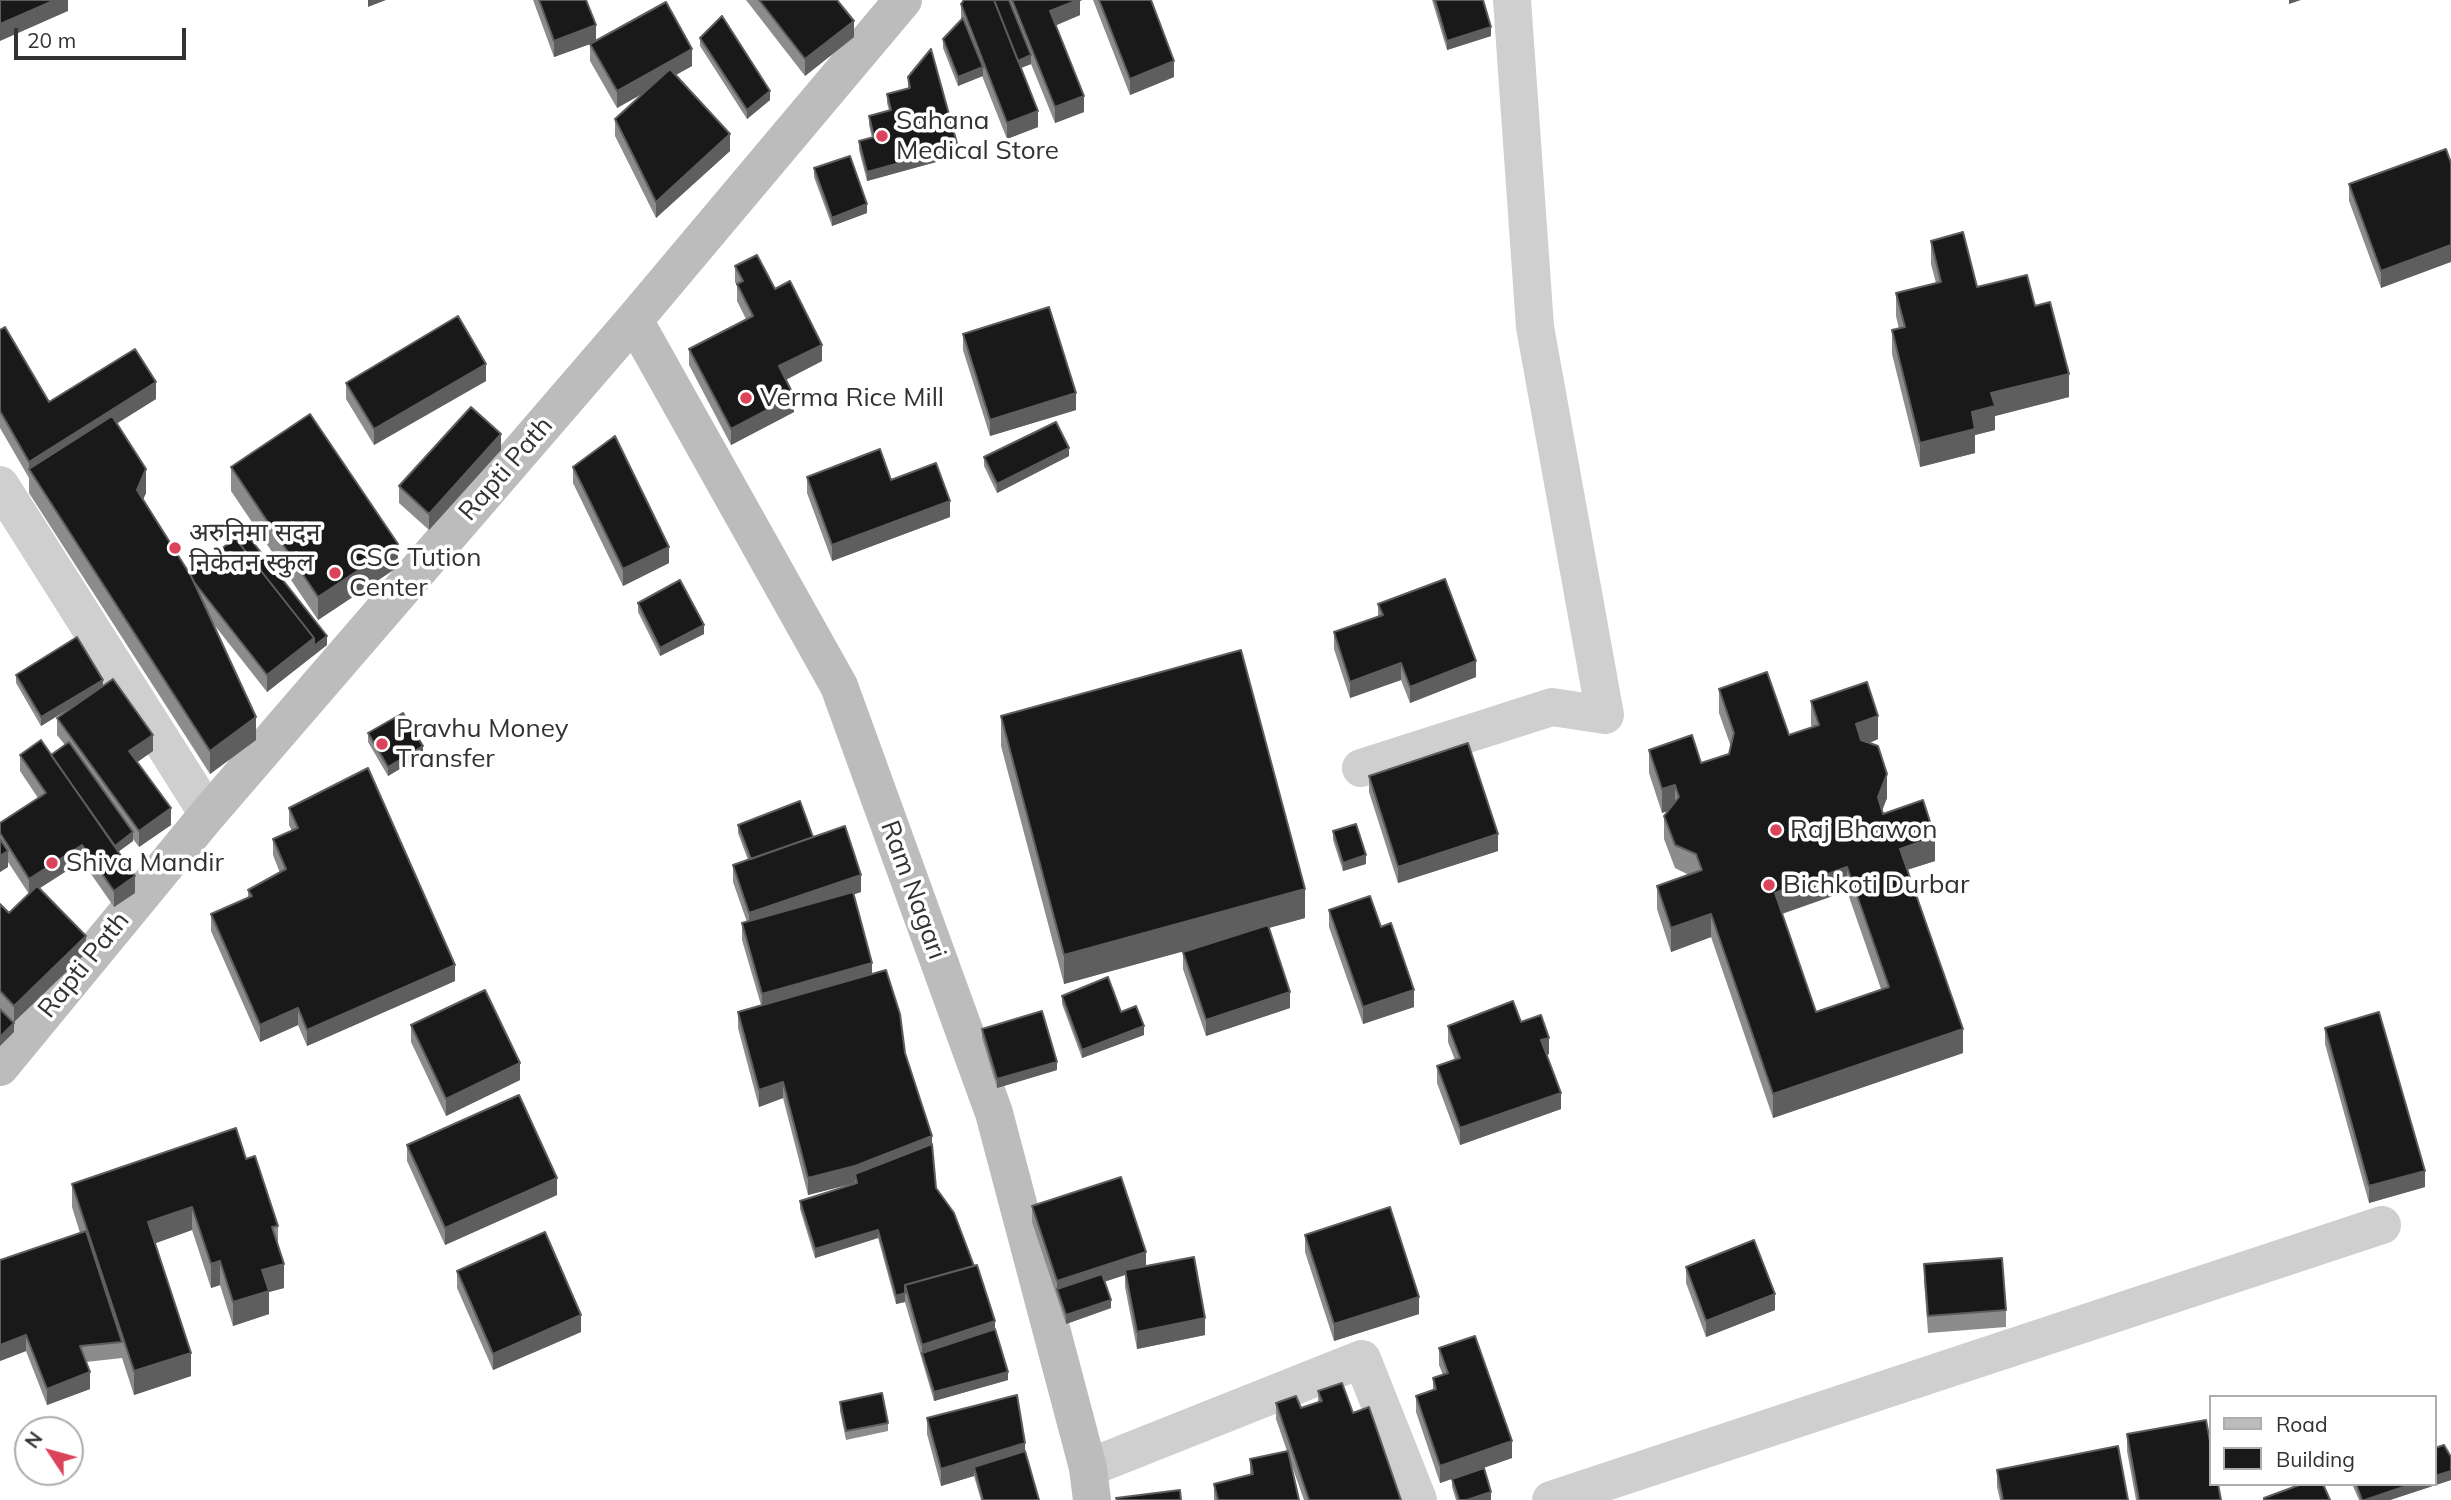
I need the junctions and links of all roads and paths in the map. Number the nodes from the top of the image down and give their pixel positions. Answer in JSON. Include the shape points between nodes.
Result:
{"nodes":[{"id":1,"x":903,"y":0,"type":"edge"},
{"id":2,"x":1512,"y":0,"type":"edge"},
{"id":3,"x":634,"y":320,"type":"junction"},
{"id":4,"x":0,"y":485,"type":"edge"},
{"id":5,"x":1361,"y":768,"type":"dead end"},
{"id":6,"x":208,"y":814,"type":"junction"},
{"id":7,"x":0,"y":1067,"type":"edge"},
{"id":8,"x":2382,"y":1225,"type":"dead end"},
{"id":9,"x":1090,"y":1484,"type":"edge"},
{"id":10,"x":1418,"y":1500,"type":"edge"},
{"id":11,"x":1551,"y":1500,"type":"edge"}],
"edges":[{"from":1,"to":3,"type":"main road","name":"Rapti Path"},
{"from":2,"to":5,"type":"street","via":[[1535,327],[1605,715],[1552,707]]},
{"from":3,"to":6,"type":"main road","name":"Rapti Path"},
{"from":3,"to":9,"type":"main road","name":"Ram Nagari","via":[[839,686],[994,1113]]},
{"from":4,"to":6,"type":"street"},
{"from":6,"to":7,"type":"main road","name":"Rapti Path"},
{"from":8,"to":11,"type":"street"},
{"from":9,"to":10,"type":"street","via":[[1362,1359]]}]}
